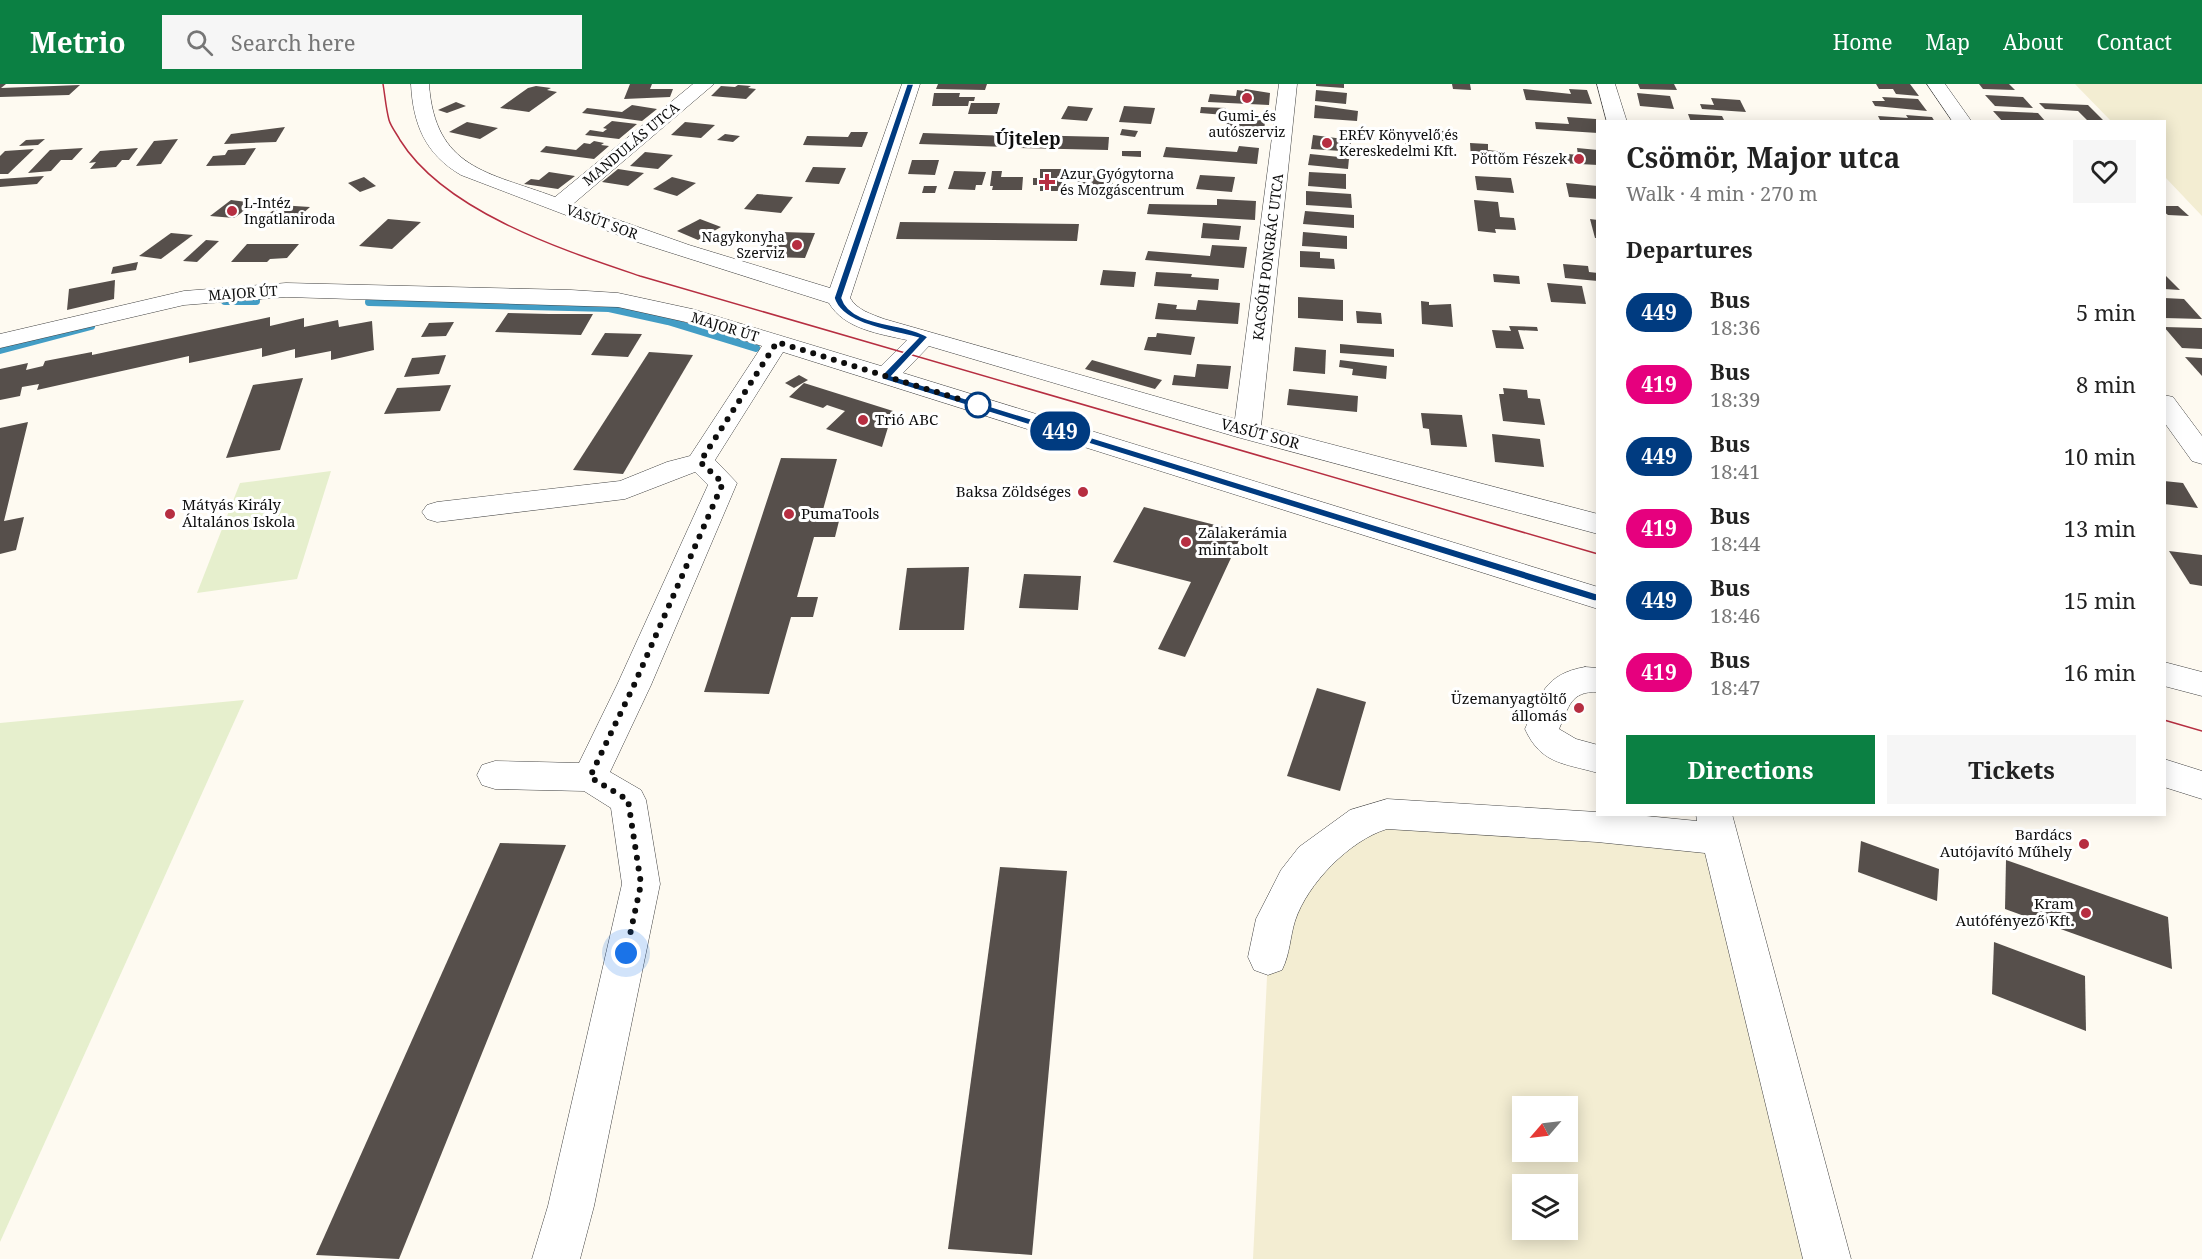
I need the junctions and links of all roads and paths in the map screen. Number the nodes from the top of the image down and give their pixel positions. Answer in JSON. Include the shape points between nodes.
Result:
{"nodes":[{"id":1,"x":420,"y":84,"type":"edge"},
{"id":2,"x":705,"y":84,"type":"edge"},
{"id":3,"x":911,"y":84,"type":"edge"},
{"id":4,"x":1288,"y":84,"type":"edge"},
{"id":5,"x":1606,"y":84,"type":"edge"},
{"id":6,"x":1936,"y":84,"type":"edge"},
{"id":7,"x":1616,"y":120,"type":"edge"},
{"id":8,"x":1962,"y":120,"type":"edge"},
{"id":9,"x":558,"y":206,"type":"junction"},
{"id":10,"x":838,"y":298,"type":"junction"},
{"id":11,"x":924,"y":337,"type":"junction"},
{"id":12,"x":0,"y":341,"type":"edge"},
{"id":13,"x":777,"y":342,"type":"junction"},
{"id":14,"x":885,"y":377,"type":"junction"},
{"id":15,"x":2166,"y":406,"type":"edge"},
{"id":16,"x":1247,"y":431,"type":"junction"},
{"id":17,"x":2202,"y":455,"type":"edge"},
{"id":18,"x":700,"y":462,"type":"junction"},
{"id":19,"x":436,"y":512,"type":"dead end"},
{"id":20,"x":1596,"y":523,"type":"edge"},
{"id":21,"x":1596,"y":597,"type":"edge"},
{"id":22,"x":2166,"y":675,"type":"edge"},
{"id":23,"x":1596,"y":680,"type":"edge"},
{"id":24,"x":2202,"y":684,"type":"edge"},
{"id":25,"x":1596,"y":758,"type":"edge"},
{"id":26,"x":2166,"y":774,"type":"edge"},
{"id":27,"x":495,"y":775,"type":"dead end"},
{"id":28,"x":590,"y":777,"type":"junction"},
{"id":29,"x":2202,"y":785,"type":"edge"},
{"id":30,"x":1718,"y":827,"type":"edge"},
{"id":31,"x":1268,"y":957,"type":"dead end"},
{"id":32,"x":556,"y":1259,"type":"edge"},
{"id":33,"x":1827,"y":1259,"type":"edge"}],
"edges":[{"from":1,"to":9,"type":"street","name":"VASÚT SOR","via":[[425,127],[439,149],[457,164]]},
{"from":2,"to":9,"type":"street","name":"MANDULÁS UTCA"},
{"from":3,"to":10,"type":"street"},
{"from":4,"to":16,"type":"street","name":"KACSÓH PONGRÁC UTCA"},
{"from":5,"to":7,"type":"street"},
{"from":6,"to":8,"type":"street"},
{"from":9,"to":10,"type":"street","name":"VASÚT SOR","via":[[680,250]]},
{"from":10,"to":11,"type":"street","name":"VASÚT SOR","via":[[854,317]]},
{"from":11,"to":14,"type":"street"},
{"from":11,"to":16,"type":"street","name":"VASÚT SOR"},
{"from":12,"to":13,"type":"street","name":"MAJOR ÚT","via":[[184,298],[286,290],[618,300],[692,316]]},
{"from":13,"to":14,"type":"street","name":"MAJOR ÚT"},
{"from":13,"to":18,"type":"street"},
{"from":14,"to":21,"type":"street","name":"MAJOR ÚT"},
{"from":15,"to":17,"type":"street"},
{"from":16,"to":20,"type":"street","name":"VASÚT SOR"},
{"from":18,"to":19,"type":"street","via":[[625,490]]},
{"from":18,"to":28,"type":"street","via":[[723,483]]},
{"from":22,"to":24,"type":"street"},
{"from":23,"to":25,"type":"street","via":[[1573,681],[1562,687],[1542,729],[1545,738],[1558,748]]},
{"from":26,"to":29,"type":"street"},
{"from":27,"to":28,"type":"street"},
{"from":28,"to":32,"type":"street","via":[[628,800],[641,884]]},
{"from":30,"to":31,"type":"street","via":[[1597,827],[1386,814],[1363,821],[1312,858],[1276,919]]},
{"from":30,"to":33,"type":"street"}]}
